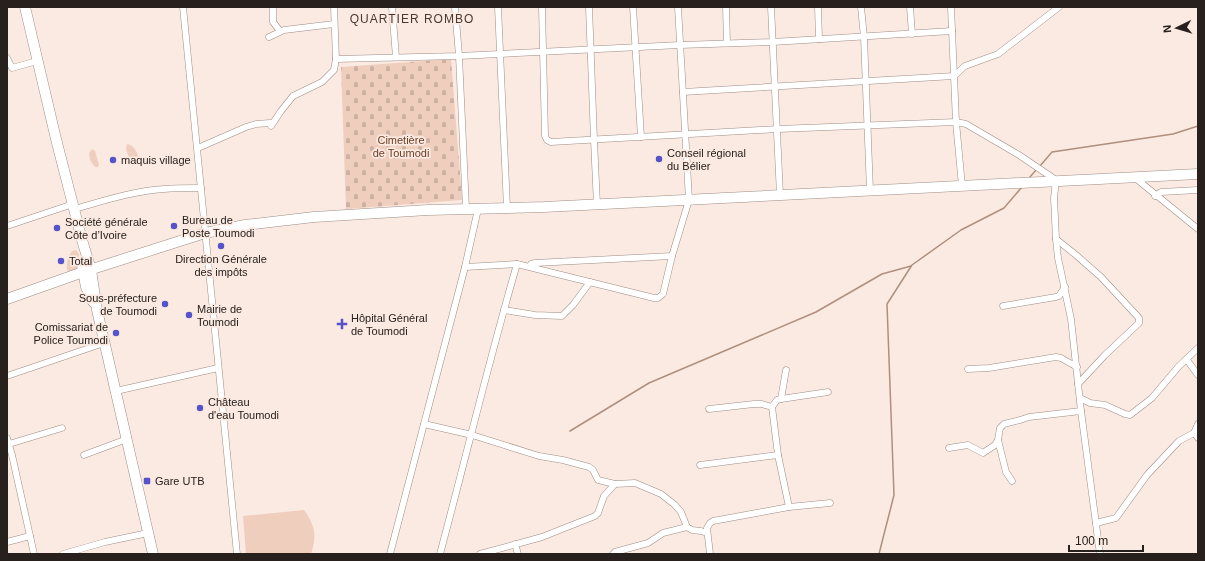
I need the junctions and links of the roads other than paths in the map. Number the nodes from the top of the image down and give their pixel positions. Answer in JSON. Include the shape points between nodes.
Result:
{"nodes":[{"id":1,"x":25,"y":7,"type":"edge"},
{"id":2,"x":183,"y":7,"type":"edge"},
{"id":3,"x":273,"y":7,"type":"edge"},
{"id":4,"x":334,"y":7,"type":"edge"},
{"id":5,"x":392,"y":7,"type":"edge"},
{"id":6,"x":455,"y":7,"type":"edge"},
{"id":7,"x":498,"y":7,"type":"edge"},
{"id":8,"x":542,"y":7,"type":"edge"},
{"id":9,"x":589,"y":7,"type":"edge"},
{"id":10,"x":633,"y":7,"type":"edge"},
{"id":11,"x":678,"y":7,"type":"edge"},
{"id":12,"x":726,"y":7,"type":"edge"},
{"id":13,"x":771,"y":7,"type":"edge"},
{"id":14,"x":818,"y":7,"type":"edge"},
{"id":15,"x":861,"y":7,"type":"edge"},
{"id":16,"x":910,"y":7,"type":"edge"},
{"id":17,"x":951,"y":7,"type":"edge"},
{"id":18,"x":1059,"y":7,"type":"edge"},
{"id":19,"x":334,"y":24,"type":"junction"},
{"id":20,"x":280,"y":31,"type":"junction"},
{"id":21,"x":952,"y":31,"type":"junction"},
{"id":22,"x":912,"y":34,"type":"junction"},
{"id":23,"x":864,"y":36,"type":"junction"},
{"id":24,"x":269,"y":37,"type":"dead end"},
{"id":25,"x":819,"y":39,"type":"junction"},
{"id":26,"x":773,"y":42,"type":"junction"},
{"id":27,"x":727,"y":43,"type":"junction"},
{"id":28,"x":680,"y":45,"type":"junction"},
{"id":29,"x":636,"y":47,"type":"junction"},
{"id":30,"x":590,"y":50,"type":"junction"},
{"id":31,"x":544,"y":52,"type":"junction"},
{"id":32,"x":500,"y":54,"type":"junction"},
{"id":33,"x":459,"y":56,"type":"junction"},
{"id":34,"x":396,"y":57,"type":"junction"},
{"id":35,"x":7,"y":58,"type":"edge"},
{"id":36,"x":336,"y":60,"type":"junction"},
{"id":37,"x":37,"y":61,"type":"junction"},
{"id":38,"x":954,"y":76,"type":"junction"},
{"id":39,"x":866,"y":81,"type":"junction"},
{"id":40,"x":775,"y":87,"type":"junction"},
{"id":41,"x":683,"y":92,"type":"junction"},
{"id":42,"x":956,"y":122,"type":"junction"},
{"id":43,"x":868,"y":127,"type":"junction"},
{"id":44,"x":778,"y":129,"type":"junction"},
{"id":45,"x":686,"y":135,"type":"junction"},
{"id":46,"x":641,"y":137,"type":"junction"},
{"id":47,"x":594,"y":140,"type":"junction"},
{"id":48,"x":198,"y":148,"type":"junction"},
{"id":49,"x":1198,"y":174,"type":"edge"},
{"id":50,"x":1133,"y":177,"type":"junction"},
{"id":51,"x":1056,"y":180,"type":"junction"},
{"id":52,"x":962,"y":186,"type":"junction"},
{"id":53,"x":201,"y":188,"type":"junction"},
{"id":54,"x":1198,"y":190,"type":"edge"},
{"id":55,"x":870,"y":191,"type":"junction"},
{"id":56,"x":780,"y":195,"type":"junction"},
{"id":57,"x":1155,"y":196,"type":"junction"},
{"id":58,"x":689,"y":200,"type":"junction"},
{"id":59,"x":597,"y":205,"type":"junction"},
{"id":60,"x":73,"y":207,"type":"junction"},
{"id":61,"x":507,"y":208,"type":"junction"},
{"id":62,"x":466,"y":209,"type":"junction"},
{"id":63,"x":478,"y":209,"type":"junction"},
{"id":64,"x":7,"y":226,"type":"edge"},
{"id":65,"x":1198,"y":229,"type":"edge"},
{"id":66,"x":205,"y":233,"type":"junction"},
{"id":67,"x":1056,"y":239,"type":"junction"},
{"id":68,"x":672,"y":256,"type":"junction"},
{"id":69,"x":517,"y":264,"type":"junction"},
{"id":70,"x":465,"y":266,"type":"junction"},
{"id":71,"x":530,"y":267,"type":"junction"},
{"id":72,"x":87,"y":271,"type":"junction"},
{"id":73,"x":590,"y":282,"type":"junction"},
{"id":74,"x":1065,"y":287,"type":"junction"},
{"id":75,"x":7,"y":299,"type":"edge"},
{"id":76,"x":1002,"y":306,"type":"dead end"},
{"id":77,"x":504,"y":310,"type":"junction"},
{"id":78,"x":104,"y":344,"type":"junction"},
{"id":79,"x":1198,"y":348,"type":"edge"},
{"id":80,"x":1187,"y":360,"type":"junction"},
{"id":81,"x":218,"y":368,"type":"junction"},
{"id":82,"x":1077,"y":368,"type":"junction"},
{"id":83,"x":968,"y":369,"type":"dead end"},
{"id":84,"x":786,"y":370,"type":"dead end"},
{"id":85,"x":1198,"y":375,"type":"edge"},
{"id":86,"x":7,"y":376,"type":"edge"},
{"id":87,"x":1078,"y":384,"type":"junction"},
{"id":88,"x":116,"y":391,"type":"junction"},
{"id":89,"x":828,"y":392,"type":"dead end"},
{"id":90,"x":1080,"y":398,"type":"junction"},
{"id":91,"x":781,"y":399,"type":"junction"},
{"id":92,"x":772,"y":408,"type":"junction"},
{"id":93,"x":710,"y":409,"type":"dead end"},
{"id":94,"x":1081,"y":411,"type":"junction"},
{"id":95,"x":424,"y":424,"type":"junction"},
{"id":96,"x":1198,"y":424,"type":"edge"},
{"id":97,"x":62,"y":428,"type":"dead end"},
{"id":98,"x":472,"y":435,"type":"junction"},
{"id":99,"x":1196,"y":436,"type":"edge"},
{"id":100,"x":127,"y":439,"type":"junction"},
{"id":101,"x":998,"y":440,"type":"junction"},
{"id":102,"x":8,"y":441,"type":"edge"},
{"id":103,"x":950,"y":448,"type":"dead end"},
{"id":104,"x":84,"y":455,"type":"dead end"},
{"id":105,"x":778,"y":455,"type":"junction"},
{"id":106,"x":700,"y":464,"type":"dead end"},
{"id":107,"x":1012,"y":481,"type":"dead end"},
{"id":108,"x":615,"y":484,"type":"junction"},
{"id":109,"x":830,"y":503,"type":"dead end"},
{"id":110,"x":788,"y":507,"type":"junction"},
{"id":111,"x":1096,"y":522,"type":"junction"},
{"id":112,"x":687,"y":527,"type":"junction"},
{"id":113,"x":148,"y":533,"type":"junction"},
{"id":114,"x":707,"y":533,"type":"junction"},
{"id":115,"x":30,"y":536,"type":"junction"},
{"id":116,"x":7,"y":542,"type":"edge"},
{"id":117,"x":515,"y":544,"type":"junction"},
{"id":118,"x":34,"y":554,"type":"edge"},
{"id":119,"x":63,"y":554,"type":"edge"},
{"id":120,"x":153,"y":554,"type":"edge"},
{"id":121,"x":237,"y":554,"type":"edge"},
{"id":122,"x":390,"y":554,"type":"edge"},
{"id":123,"x":440,"y":554,"type":"edge"},
{"id":124,"x":480,"y":554,"type":"edge"},
{"id":125,"x":518,"y":554,"type":"edge"},
{"id":126,"x":613,"y":554,"type":"edge"},
{"id":127,"x":710,"y":554,"type":"edge"},
{"id":128,"x":1100,"y":554,"type":"edge"}],
"edges":[{"from":1,"to":37,"type":"main road"},
{"from":2,"to":48,"type":"street"},
{"from":3,"to":20,"type":"street","via":[[273,22]]},
{"from":4,"to":19,"type":"street"},
{"from":5,"to":34,"type":"street"},
{"from":6,"to":33,"type":"street"},
{"from":7,"to":32,"type":"street"},
{"from":8,"to":31,"type":"street"},
{"from":9,"to":30,"type":"street"},
{"from":10,"to":29,"type":"street"},
{"from":11,"to":28,"type":"street"},
{"from":12,"to":27,"type":"street"},
{"from":13,"to":26,"type":"street"},
{"from":14,"to":25,"type":"street"},
{"from":15,"to":23,"type":"street"},
{"from":16,"to":22,"type":"street"},
{"from":17,"to":21,"type":"street"},
{"from":18,"to":38,"type":"street","via":[[998,54],[965,66]]},
{"from":19,"to":20,"type":"street"},
{"from":19,"to":36,"type":"street"},
{"from":20,"to":24,"type":"street"},
{"from":21,"to":22,"type":"street"},
{"from":21,"to":38,"type":"street"},
{"from":22,"to":23,"type":"street"},
{"from":23,"to":25,"type":"street"},
{"from":23,"to":39,"type":"street"},
{"from":25,"to":26,"type":"street"},
{"from":26,"to":27,"type":"street"},
{"from":26,"to":40,"type":"street"},
{"from":27,"to":28,"type":"street"},
{"from":28,"to":29,"type":"street"},
{"from":28,"to":41,"type":"street"},
{"from":29,"to":30,"type":"street"},
{"from":29,"to":46,"type":"street"},
{"from":30,"to":31,"type":"street"},
{"from":30,"to":47,"type":"street"},
{"from":31,"to":32,"type":"street"},
{"from":31,"to":47,"type":"street","via":[[547,140]]},
{"from":32,"to":33,"type":"street"},
{"from":32,"to":61,"type":"street"},
{"from":33,"to":34,"type":"street"},
{"from":33,"to":62,"type":"street"},
{"from":34,"to":36,"type":"street"},
{"from":35,"to":37,"type":"street","via":[[12,68]]},
{"from":36,"to":48,"type":"street","via":[[334,70],[322,82],[293,96],[271,126],[270,123],[256,124]]},
{"from":37,"to":60,"type":"main road"},
{"from":38,"to":39,"type":"street"},
{"from":38,"to":42,"type":"street"},
{"from":39,"to":40,"type":"street"},
{"from":39,"to":43,"type":"street"},
{"from":40,"to":41,"type":"street"},
{"from":40,"to":44,"type":"street"},
{"from":41,"to":45,"type":"street"},
{"from":42,"to":43,"type":"street"},
{"from":42,"to":51,"type":"street","via":[[966,124]]},
{"from":42,"to":52,"type":"street"},
{"from":43,"to":44,"type":"street"},
{"from":43,"to":55,"type":"street"},
{"from":44,"to":45,"type":"street"},
{"from":44,"to":56,"type":"street"},
{"from":45,"to":46,"type":"street"},
{"from":45,"to":58,"type":"street"},
{"from":46,"to":47,"type":"street"},
{"from":47,"to":59,"type":"street"},
{"from":48,"to":53,"type":"street"},
{"from":49,"to":50,"type":"main road"},
{"from":50,"to":51,"type":"main road"},
{"from":50,"to":57,"type":"street"},
{"from":51,"to":52,"type":"main road"},
{"from":51,"to":67,"type":"street"},
{"from":52,"to":55,"type":"main road"},
{"from":53,"to":60,"type":"street","via":[[145,191]]},
{"from":53,"to":66,"type":"street"},
{"from":54,"to":57,"type":"street","via":[[1161,192]]},
{"from":55,"to":56,"type":"main road"},
{"from":56,"to":58,"type":"main road"},
{"from":57,"to":65,"type":"street"},
{"from":58,"to":59,"type":"main road"},
{"from":58,"to":68,"type":"street"},
{"from":59,"to":61,"type":"main road"},
{"from":60,"to":64,"type":"street"},
{"from":60,"to":72,"type":"main road"},
{"from":61,"to":63,"type":"main road"},
{"from":62,"to":63,"type":"main road"},
{"from":62,"to":66,"type":"main road","via":[[314,217]]},
{"from":63,"to":70,"type":"street"},
{"from":66,"to":72,"type":"main road"},
{"from":66,"to":81,"type":"street"},
{"from":67,"to":74,"type":"street"},
{"from":67,"to":87,"type":"street","via":[[1100,277],[1139,318],[1139,323]]},
{"from":68,"to":71,"type":"street","via":[[535,263]]},
{"from":68,"to":73,"type":"street","via":[[663,294],[658,298]]},
{"from":69,"to":70,"type":"street"},
{"from":69,"to":71,"type":"street"},
{"from":69,"to":77,"type":"street"},
{"from":70,"to":95,"type":"street"},
{"from":71,"to":73,"type":"street"},
{"from":72,"to":75,"type":"main road"},
{"from":72,"to":78,"type":"main road","via":[[86,287],[97,310]]},
{"from":73,"to":77,"type":"street","via":[[562,316]]},
{"from":74,"to":76,"type":"street","via":[[1056,297]]},
{"from":74,"to":82,"type":"street"},
{"from":77,"to":98,"type":"street"},
{"from":78,"to":86,"type":"street"},
{"from":78,"to":88,"type":"main road"},
{"from":79,"to":80,"type":"street"},
{"from":80,"to":85,"type":"street"},
{"from":80,"to":90,"type":"street","via":[[1152,398],[1130,415]]},
{"from":81,"to":88,"type":"street"},
{"from":81,"to":121,"type":"street"},
{"from":82,"to":83,"type":"street","via":[[1056,357]]},
{"from":82,"to":87,"type":"street"},
{"from":84,"to":91,"type":"street"},
{"from":87,"to":90,"type":"street"},
{"from":88,"to":100,"type":"main road"},
{"from":89,"to":91,"type":"street"},
{"from":90,"to":94,"type":"street"},
{"from":91,"to":92,"type":"street"},
{"from":92,"to":93,"type":"street","via":[[754,404]]},
{"from":92,"to":105,"type":"street"},
{"from":94,"to":101,"type":"street","via":[[1028,417],[1004,424],[1000,428]]},
{"from":94,"to":111,"type":"street"},
{"from":95,"to":98,"type":"street"},
{"from":95,"to":122,"type":"street"},
{"from":96,"to":99,"type":"street"},
{"from":97,"to":102,"type":"street"},
{"from":98,"to":108,"type":"street","via":[[539,456],[590,467],[598,480]]},
{"from":98,"to":123,"type":"street"},
{"from":99,"to":111,"type":"street","via":[[1180,441],[1147,475],[1116,518]]},
{"from":100,"to":104,"type":"street"},
{"from":100,"to":113,"type":"main road"},
{"from":101,"to":103,"type":"street","via":[[995,446],[984,453],[968,445]]},
{"from":101,"to":107,"type":"street","via":[[1006,472]]},
{"from":102,"to":115,"type":"street"},
{"from":105,"to":106,"type":"street"},
{"from":105,"to":110,"type":"street"},
{"from":108,"to":112,"type":"street","via":[[634,483],[661,494],[681,512]]},
{"from":108,"to":117,"type":"street","via":[[604,496],[594,516],[542,537]]},
{"from":109,"to":110,"type":"street"},
{"from":110,"to":114,"type":"street","via":[[713,521],[708,525]]},
{"from":111,"to":128,"type":"street"},
{"from":112,"to":114,"type":"street"},
{"from":112,"to":126,"type":"street","via":[[663,533],[648,543]]},
{"from":113,"to":119,"type":"street"},
{"from":113,"to":120,"type":"main road"},
{"from":114,"to":127,"type":"street"},
{"from":115,"to":116,"type":"street"},
{"from":115,"to":118,"type":"street"},
{"from":117,"to":124,"type":"street"},
{"from":117,"to":125,"type":"street"}]}
